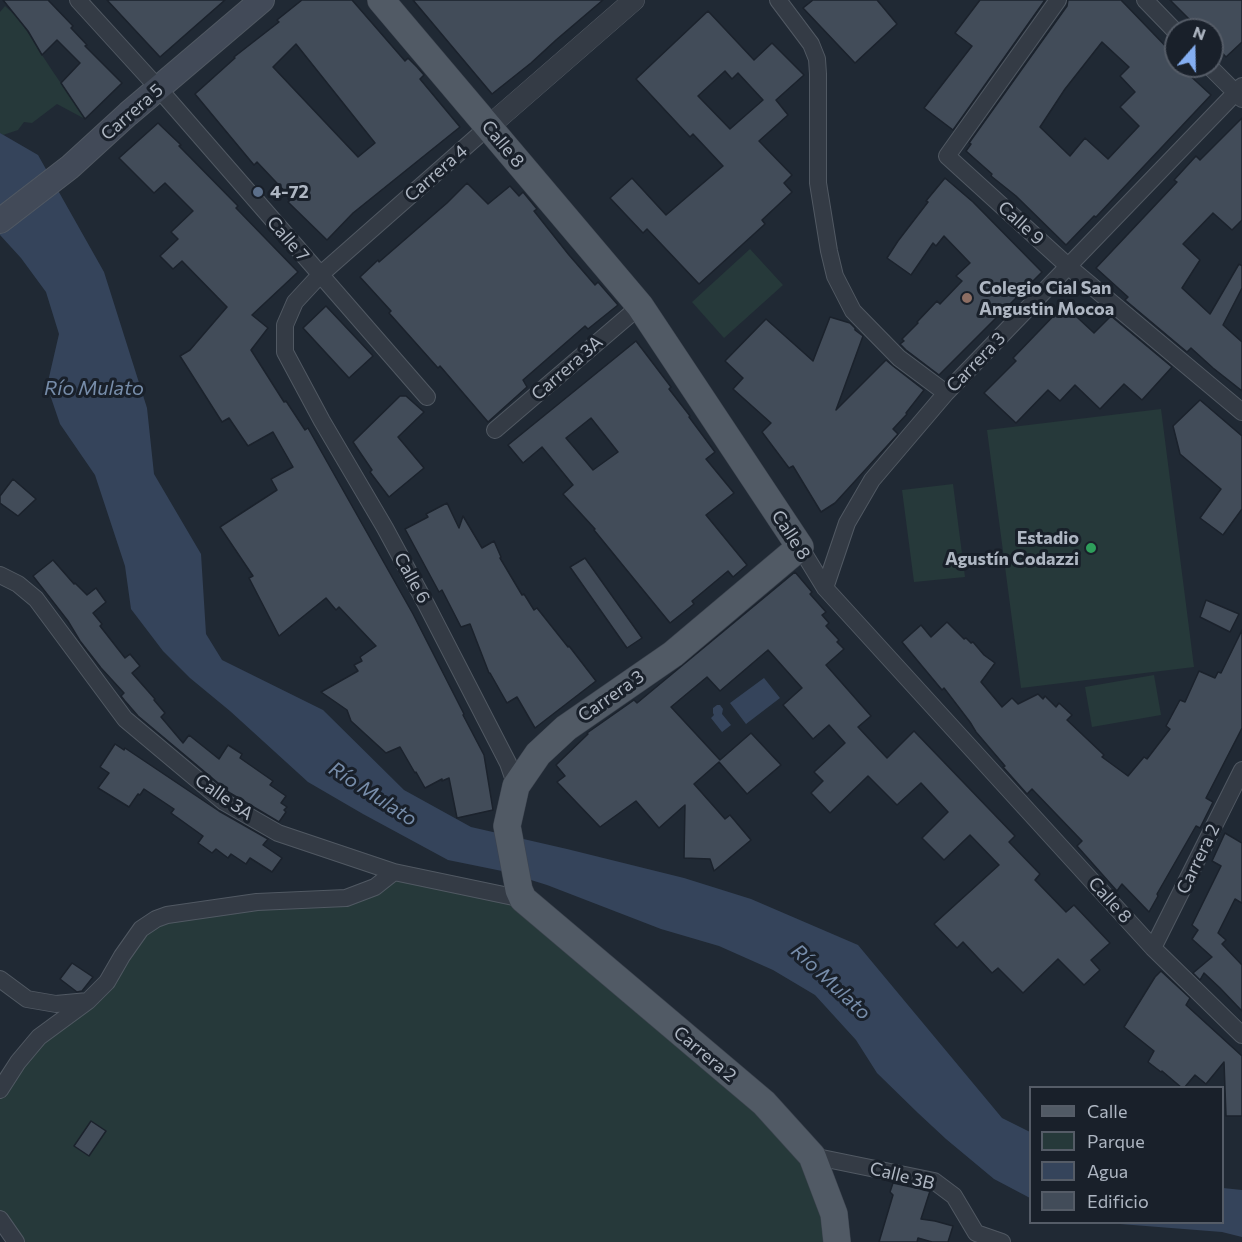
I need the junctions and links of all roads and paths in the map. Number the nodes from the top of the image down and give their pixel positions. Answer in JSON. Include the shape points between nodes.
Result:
{"nodes":[{"id":1,"x":78,"y":0,"type":"edge"},
{"id":2,"x":262,"y":0,"type":"edge"},
{"id":3,"x":381,"y":0,"type":"edge"},
{"id":4,"x":634,"y":0,"type":"edge"},
{"id":5,"x":778,"y":0,"type":"edge"},
{"id":6,"x":1058,"y":0,"type":"edge"},
{"id":7,"x":1145,"y":0,"type":"edge"},
{"id":8,"x":1164,"y":20,"type":"edge"},
{"id":9,"x":1223,"y":78,"type":"edge"},
{"id":10,"x":159,"y":89,"type":"junction"},
{"id":11,"x":1240,"y":93,"type":"edge"},
{"id":12,"x":488,"y":127,"type":"junction"},
{"id":13,"x":0,"y":221,"type":"edge"},
{"id":14,"x":1069,"y":267,"type":"junction"},
{"id":15,"x":320,"y":275,"type":"junction"},
{"id":16,"x":640,"y":306,"type":"junction"},
{"id":17,"x":946,"y":393,"type":"junction"},
{"id":18,"x":427,"y":397,"type":"dead end"},
{"id":19,"x":1242,"y":412,"type":"edge"},
{"id":20,"x":495,"y":430,"type":"dead end"},
{"id":21,"x":800,"y":547,"type":"junction"},
{"id":22,"x":0,"y":574,"type":"edge"},
{"id":23,"x":825,"y":588,"type":"junction"},
{"id":24,"x":1242,"y":770,"type":"edge"},
{"id":25,"x":516,"y":786,"type":"junction"},
{"id":26,"x":394,"y":872,"type":"junction"},
{"id":27,"x":521,"y":894,"type":"junction"},
{"id":28,"x":1153,"y":948,"type":"junction"},
{"id":29,"x":0,"y":979,"type":"edge"},
{"id":30,"x":88,"y":1001,"type":"junction"},
{"id":31,"x":1242,"y":1035,"type":"edge"},
{"id":32,"x":0,"y":1090,"type":"edge"},
{"id":33,"x":812,"y":1156,"type":"junction"},
{"id":34,"x":0,"y":1219,"type":"edge"},
{"id":35,"x":16,"y":1242,"type":"edge"},
{"id":36,"x":837,"y":1242,"type":"edge"},
{"id":37,"x":1002,"y":1242,"type":"edge"}],
"edges":[{"from":1,"to":10,"type":"street","name":"Calle 7"},
{"from":2,"to":10,"type":"main road","name":"Carrera 5"},
{"from":3,"to":12,"type":"main road","name":"Calle 8"},
{"from":4,"to":12,"type":"street","name":"Carrera 4"},
{"from":5,"to":17,"type":"street","via":[[811,44],[817,59],[818,183],[835,276],[861,318],[899,358]]},
{"from":6,"to":14,"type":"street","name":"Calle 9","via":[[947,156]]},
{"from":7,"to":8,"type":"street"},
{"from":9,"to":11,"type":"street"},
{"from":10,"to":13,"type":"main road","name":"Carrera 5","via":[[70,167]]},
{"from":10,"to":15,"type":"street","name":"Calle 7"},
{"from":11,"to":14,"type":"street","name":"Carrera 3"},
{"from":12,"to":15,"type":"street","name":"Carrera 4"},
{"from":12,"to":16,"type":"main road","name":"Calle 8"},
{"from":14,"to":17,"type":"street","name":"Carrera 3"},
{"from":14,"to":19,"type":"street","name":"Calle 9"},
{"from":15,"to":18,"type":"street","name":"Calle 7"},
{"from":15,"to":25,"type":"street","name":"Calle 6","via":[[295,302],[285,325],[285,352],[426,604],[508,763]]},
{"from":16,"to":20,"type":"street","name":"Carrera 3A"},
{"from":16,"to":21,"type":"main road","name":"Calle 8"},
{"from":17,"to":23,"type":"street","name":"Carrera 3","via":[[872,480],[847,523]]},
{"from":21,"to":23,"type":"street","name":"Calle 8"},
{"from":21,"to":25,"type":"main road","name":"Carrera 3","via":[[673,654],[566,728],[538,754]]},
{"from":22,"to":26,"type":"street","name":"Calle 3A","via":[[36,599],[125,719],[224,802],[278,833]]},
{"from":23,"to":28,"type":"street","name":"Calle 8"},
{"from":24,"to":28,"type":"street","name":"Carrera 2"},
{"from":25,"to":27,"type":"main road","via":[[507,826]]},
{"from":26,"to":27,"type":"street","name":"Calle 3A"},
{"from":26,"to":30,"type":"street","via":[[375,887],[346,898],[257,902],[156,919],[141,929],[107,982]]},
{"from":27,"to":33,"type":"main road","name":"Carrera 2","via":[[764,1103]]},
{"from":28,"to":31,"type":"street","name":"Calle 8"},
{"from":29,"to":30,"type":"street","via":[[27,999],[56,1004]]},
{"from":30,"to":32,"type":"street","via":[[39,1037]]},
{"from":33,"to":36,"type":"main road","name":"Carrera 2","via":[[834,1214]]},
{"from":33,"to":37,"type":"street","name":"Calle 3B","via":[[934,1181],[954,1196],[976,1233]]},
{"from":34,"to":35,"type":"street"}]}
